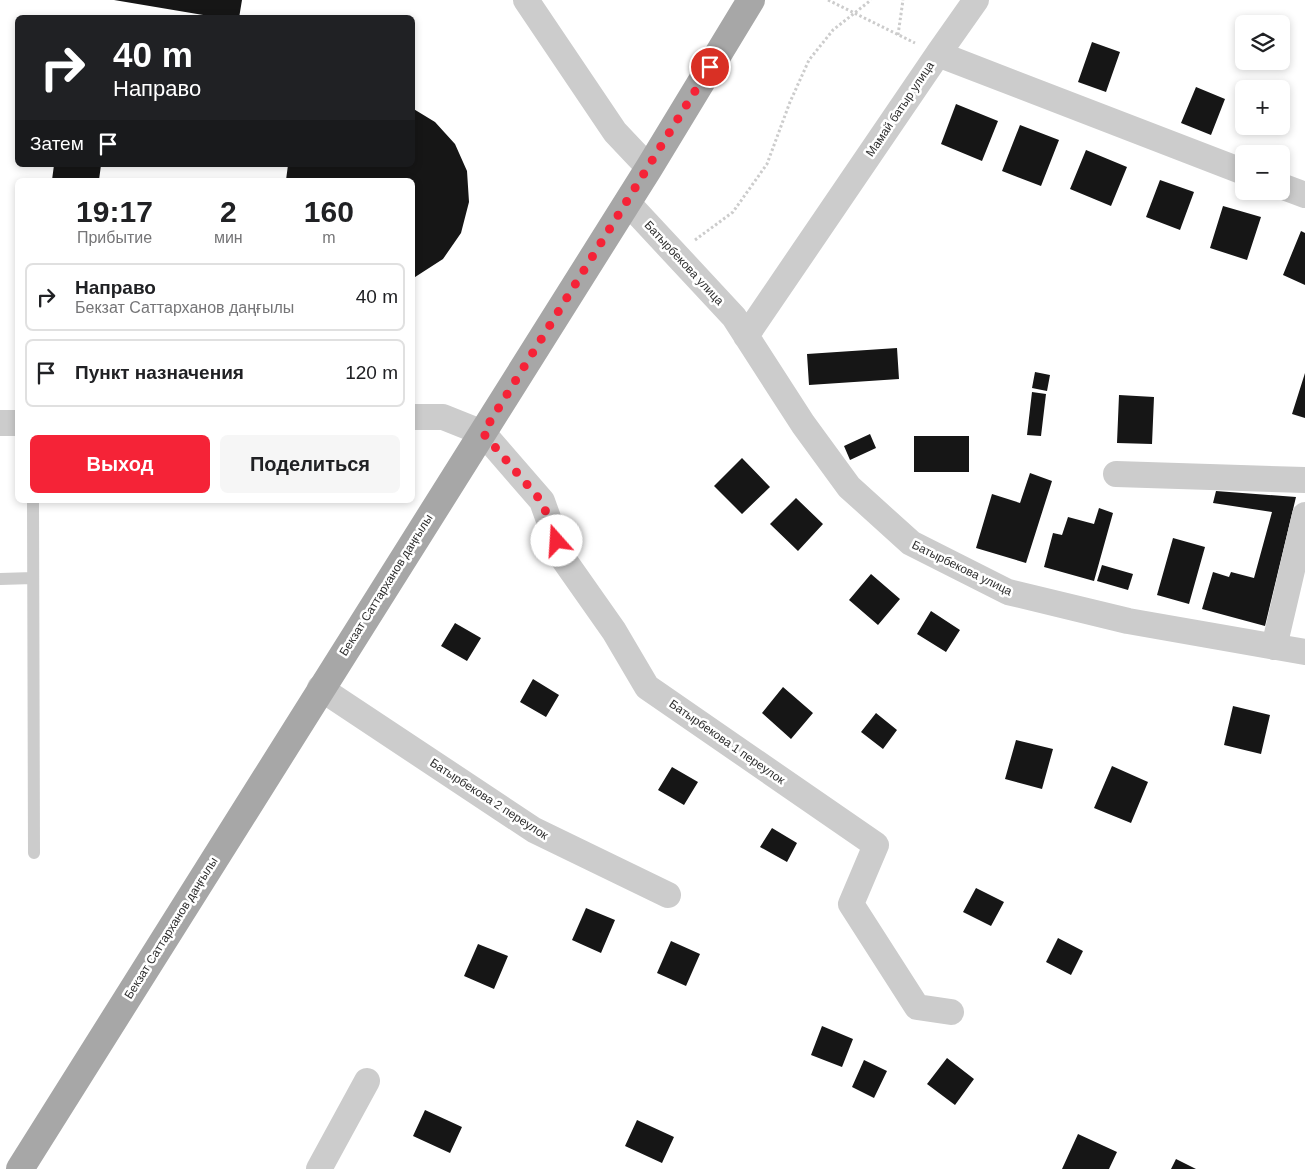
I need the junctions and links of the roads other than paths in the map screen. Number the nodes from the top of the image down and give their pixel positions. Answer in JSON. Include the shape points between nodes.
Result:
{"nodes":[{"id":1,"x":526,"y":0,"type":"edge"},
{"id":2,"x":751,"y":0,"type":"edge"},
{"id":3,"x":976,"y":0,"type":"edge"},
{"id":4,"x":938,"y":54,"type":"junction"},
{"id":5,"x":649,"y":168,"type":"junction"},
{"id":6,"x":1235,"y":169,"type":"edge"},
{"id":7,"x":1290,"y":189,"type":"edge"},
{"id":8,"x":1305,"y":195,"type":"edge"},
{"id":9,"x":626,"y":202,"type":"junction"},
{"id":10,"x":746,"y":336,"type":"junction"},
{"id":11,"x":415,"y":418,"type":"edge"},
{"id":12,"x":0,"y":423,"type":"edge"},
{"id":13,"x":15,"y":423,"type":"edge"},
{"id":14,"x":483,"y":433,"type":"junction"},
{"id":15,"x":1116,"y":474,"type":"dead end"},
{"id":16,"x":1305,"y":480,"type":"edge"},
{"id":17,"x":33,"y":503,"type":"edge"},
{"id":18,"x":1305,"y":514,"type":"edge"},
{"id":19,"x":33,"y":578,"type":"junction"},
{"id":20,"x":0,"y":579,"type":"edge"},
{"id":21,"x":1274,"y":647,"type":"junction"},
{"id":22,"x":1305,"y":652,"type":"edge"},
{"id":23,"x":320,"y":688,"type":"junction"},
{"id":24,"x":34,"y":853,"type":"dead end"},
{"id":25,"x":668,"y":895,"type":"dead end"},
{"id":26,"x":951,"y":1012,"type":"dead end"},
{"id":27,"x":367,"y":1081,"type":"dead end"},
{"id":28,"x":20,"y":1169,"type":"edge"},
{"id":29,"x":319,"y":1169,"type":"edge"}],
"edges":[{"from":1,"to":5,"type":"street","via":[[615,132]]},
{"from":2,"to":5,"type":"main road","name":"Бекзат Саттарханов даңғылы"},
{"from":3,"to":4,"type":"street"},
{"from":4,"to":6,"type":"street","name":"Мамай батыр улица"},
{"from":4,"to":10,"type":"street","name":"Мамай батыр улица"},
{"from":5,"to":9,"type":"main road","name":"Бекзат Саттарханов даңғылы"},
{"from":7,"to":8,"type":"street"},
{"from":9,"to":10,"type":"street","name":"Батырбекова улица","via":[[728,310]]},
{"from":9,"to":14,"type":"main road","name":"Бекзат Саттарханов даңғылы"},
{"from":10,"to":21,"type":"street","name":"Батырбекова улица","via":[[803,424],[849,487],[911,543],[1008,592],[1128,621]]},
{"from":11,"to":14,"type":"street","via":[[443,417]]},
{"from":12,"to":13,"type":"street"},
{"from":14,"to":23,"type":"main road","name":"Бекзат Саттарханов даңғылы"},
{"from":14,"to":26,"type":"street","name":"Батырбекова 1 переулок","via":[[542,502],[562,558],[614,631],[647,687],[876,845],[851,904],[917,1007]]},
{"from":15,"to":16,"type":"street"},
{"from":17,"to":19,"type":"lane"},
{"from":18,"to":21,"type":"street"},
{"from":19,"to":20,"type":"lane"},
{"from":19,"to":24,"type":"lane"},
{"from":21,"to":22,"type":"street","name":"Батырбекова улица"},
{"from":23,"to":25,"type":"street","name":"Батырбекова 2 переулок","via":[[534,830]]},
{"from":23,"to":28,"type":"main road","name":"Бекзат Саттарханов даңғылы"},
{"from":27,"to":29,"type":"street"}]}
